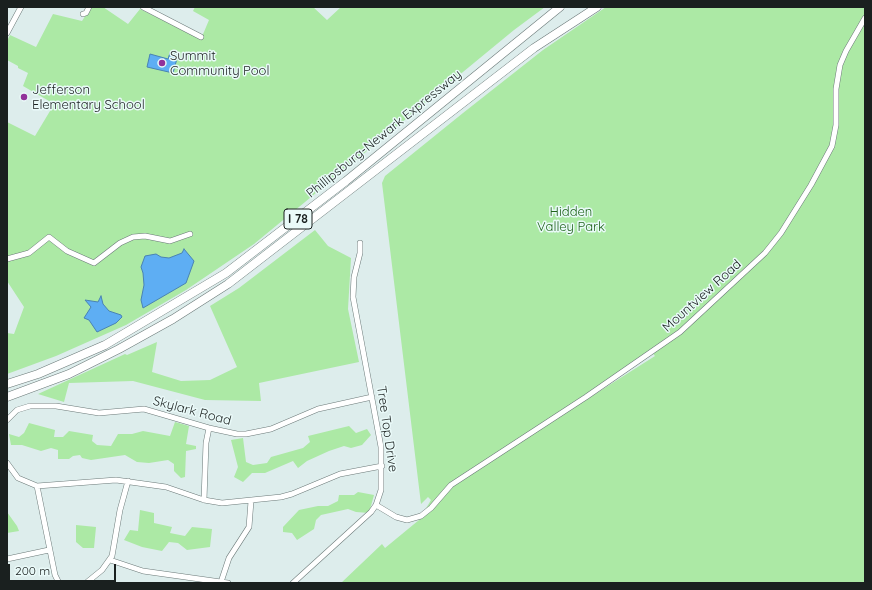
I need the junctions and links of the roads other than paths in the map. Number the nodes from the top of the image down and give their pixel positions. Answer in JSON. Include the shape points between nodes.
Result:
{"nodes":[{"id":1,"x":21,"y":7,"type":"edge"},
{"id":2,"x":89,"y":7,"type":"edge"},
{"id":3,"x":143,"y":7,"type":"edge"},
{"id":4,"x":560,"y":7,"type":"edge"},
{"id":5,"x":590,"y":7,"type":"edge"},
{"id":6,"x":597,"y":7,"type":"edge"},
{"id":7,"x":83,"y":14,"type":"dead end"},
{"id":8,"x":865,"y":18,"type":"edge"},
{"id":9,"x":565,"y":27,"type":"junction"},
{"id":10,"x":7,"y":33,"type":"edge"},
{"id":11,"x":201,"y":37,"type":"dead end"},
{"id":12,"x":190,"y":234,"type":"dead end"},
{"id":13,"x":360,"y":243,"type":"dead end"},
{"id":14,"x":7,"y":259,"type":"edge"},
{"id":15,"x":7,"y":384,"type":"edge"},
{"id":16,"x":7,"y":397,"type":"edge"},
{"id":17,"x":372,"y":397,"type":"junction"},
{"id":18,"x":7,"y":420,"type":"edge"},
{"id":19,"x":209,"y":428,"type":"junction"},
{"id":20,"x":7,"y":463,"type":"edge"},
{"id":21,"x":382,"y":466,"type":"junction"},
{"id":22,"x":128,"y":481,"type":"junction"},
{"id":23,"x":37,"y":486,"type":"junction"},
{"id":24,"x":204,"y":500,"type":"junction"},
{"id":25,"x":251,"y":501,"type":"junction"},
{"id":26,"x":376,"y":505,"type":"junction"},
{"id":27,"x":49,"y":550,"type":"junction"},
{"id":28,"x":7,"y":559,"type":"edge"},
{"id":29,"x":110,"y":560,"type":"junction"},
{"id":30,"x":221,"y":582,"type":"junction"},
{"id":31,"x":58,"y":583,"type":"edge"},
{"id":32,"x":86,"y":583,"type":"edge"},
{"id":33,"x":228,"y":583,"type":"edge"},
{"id":34,"x":293,"y":583,"type":"edge"}],
"edges":[{"from":1,"to":10,"type":"street"},
{"from":2,"to":7,"type":"street"},
{"from":3,"to":11,"type":"street"},
{"from":4,"to":15,"type":"highway","name":"Phillipsburg-Newark Expressway","number":"I 78","via":[[346,181],[226,273],[105,345],[38,374]]},
{"from":5,"to":9,"type":"highway","name":"Phillipsburg-Newark Expressway","number":"I 78"},
{"from":6,"to":9,"type":"highway","name":"Phillipsburg-Newark Expressway","number":"I 78"},
{"from":8,"to":26,"type":"street","name":"Mountview Road","via":[[840,65],[832,146],[781,233],[765,253],[680,332],[451,485],[421,516],[407,520],[396,517]]},
{"from":9,"to":16,"type":"highway","name":"Phillipsburg-Newark Expressway","number":"I 78","via":[[534,48],[228,284],[119,349],[69,374]]},
{"from":12,"to":14,"type":"street","via":[[170,241],[145,236],[133,237],[120,243],[94,263],[67,251],[49,237],[29,253]]},
{"from":13,"to":17,"type":"street","name":"Tree Top Drive","via":[[353,297]]},
{"from":17,"to":19,"type":"street","name":"Skylark Road","via":[[318,409],[279,426],[255,433],[237,434]]},
{"from":17,"to":21,"type":"street","name":"Tree Top Drive"},
{"from":18,"to":19,"type":"street","name":"Skylark Road","via":[[17,410],[30,406],[56,406],[80,412],[100,413],[139,409]]},
{"from":19,"to":24,"type":"street"},
{"from":20,"to":23,"type":"street","via":[[18,478]]},
{"from":21,"to":25,"type":"street","via":[[340,474],[292,494]]},
{"from":21,"to":26,"type":"street","name":"Tree Top Drive","via":[[382,486]]},
{"from":22,"to":23,"type":"street","via":[[104,480]]},
{"from":22,"to":24,"type":"street","via":[[166,487]]},
{"from":22,"to":29,"type":"street","via":[[120,510],[116,543]]},
{"from":23,"to":27,"type":"street"},
{"from":24,"to":25,"type":"street"},
{"from":25,"to":30,"type":"street","via":[[249,527],[229,558]]},
{"from":26,"to":34,"type":"street","name":"Tree Top Drive"},
{"from":27,"to":28,"type":"street"},
{"from":27,"to":31,"type":"street"},
{"from":29,"to":30,"type":"street","via":[[143,571]]},
{"from":29,"to":32,"type":"street"},
{"from":30,"to":33,"type":"street"}]}
